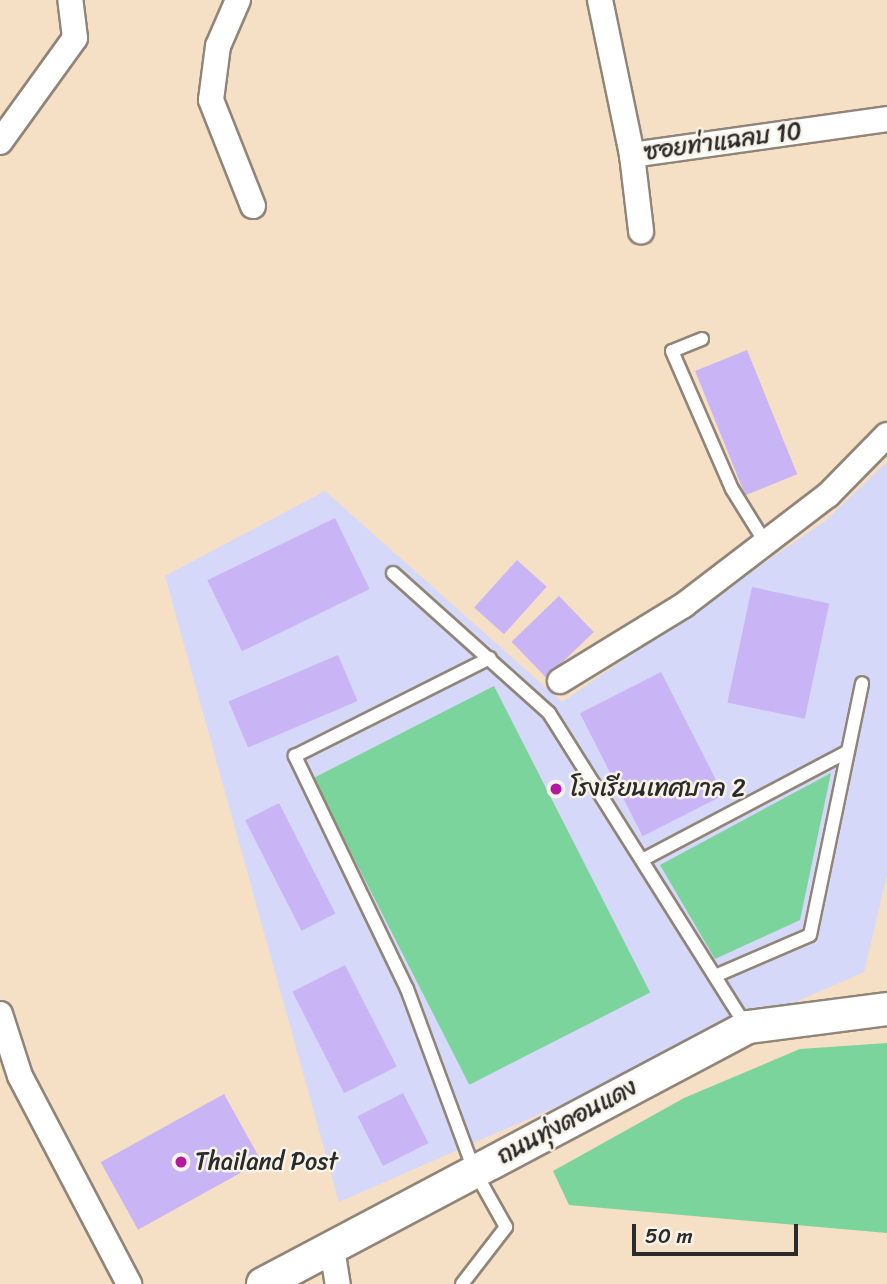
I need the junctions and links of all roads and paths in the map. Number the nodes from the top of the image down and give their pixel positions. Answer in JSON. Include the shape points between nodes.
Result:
{"nodes":[{"id":1,"x":70,"y":0,"type":"edge"},
{"id":2,"x":238,"y":0,"type":"edge"},
{"id":3,"x":600,"y":0,"type":"edge"},
{"id":4,"x":887,"y":119,"type":"edge"},
{"id":5,"x":0,"y":142,"type":"edge"},
{"id":6,"x":632,"y":155,"type":"junction"},
{"id":7,"x":253,"y":206,"type":"dead end"},
{"id":8,"x":641,"y":231,"type":"dead end"},
{"id":9,"x":702,"y":339,"type":"dead end"},
{"id":10,"x":887,"y":435,"type":"edge"},
{"id":11,"x":763,"y":538,"type":"junction"},
{"id":12,"x":393,"y":573,"type":"dead end"},
{"id":13,"x":490,"y":658,"type":"junction"},
{"id":14,"x":560,"y":681,"type":"dead end"},
{"id":15,"x":862,"y":684,"type":"dead end"},
{"id":16,"x":846,"y":752,"type":"junction"},
{"id":17,"x":642,"y":860,"type":"junction"},
{"id":18,"x":715,"y":976,"type":"junction"},
{"id":19,"x":887,"y":1009,"type":"edge"},
{"id":20,"x":0,"y":1014,"type":"edge"},
{"id":21,"x":748,"y":1027,"type":"junction"},
{"id":22,"x":474,"y":1170,"type":"junction"},
{"id":23,"x":332,"y":1248,"type":"junction"},
{"id":24,"x":129,"y":1284,"type":"edge"},
{"id":25,"x":263,"y":1284,"type":"edge"},
{"id":26,"x":338,"y":1284,"type":"edge"},
{"id":27,"x":462,"y":1284,"type":"edge"}],
"edges":[{"from":1,"to":5,"type":"street","via":[[75,38]]},
{"from":2,"to":7,"type":"street","via":[[218,46],[211,100]]},
{"from":3,"to":6,"type":"street","name":"ซอยท่าแฉลบ 10"},
{"from":4,"to":6,"type":"street","name":"ซอยท่าแฉลบ 10"},
{"from":6,"to":8,"type":"street"},
{"from":9,"to":11,"type":"lane","via":[[672,351],[732,489]]},
{"from":10,"to":11,"type":"street","via":[[828,495]]},
{"from":11,"to":14,"type":"street","via":[[684,605]]},
{"from":12,"to":13,"type":"lane"},
{"from":13,"to":17,"type":"lane","via":[[550,713]]},
{"from":13,"to":22,"type":"lane","via":[[295,756],[407,989]]},
{"from":15,"to":16,"type":"lane"},
{"from":16,"to":17,"type":"lane"},
{"from":16,"to":18,"type":"lane","via":[[810,935]]},
{"from":17,"to":18,"type":"lane"},
{"from":18,"to":21,"type":"lane"},
{"from":19,"to":21,"type":"street","name":"ถนนทุ่งดอนแดง"},
{"from":20,"to":24,"type":"street","via":[[20,1076]]},
{"from":21,"to":22,"type":"street","name":"ถนนทุ่งดอนแดง"},
{"from":22,"to":23,"type":"street","name":"ถนนทุ่งดอนแดง"},
{"from":22,"to":27,"type":"lane","via":[[506,1227]]},
{"from":23,"to":25,"type":"street","name":"ถนนทุ่งดอนแดง"},
{"from":23,"to":26,"type":"street"}]}
